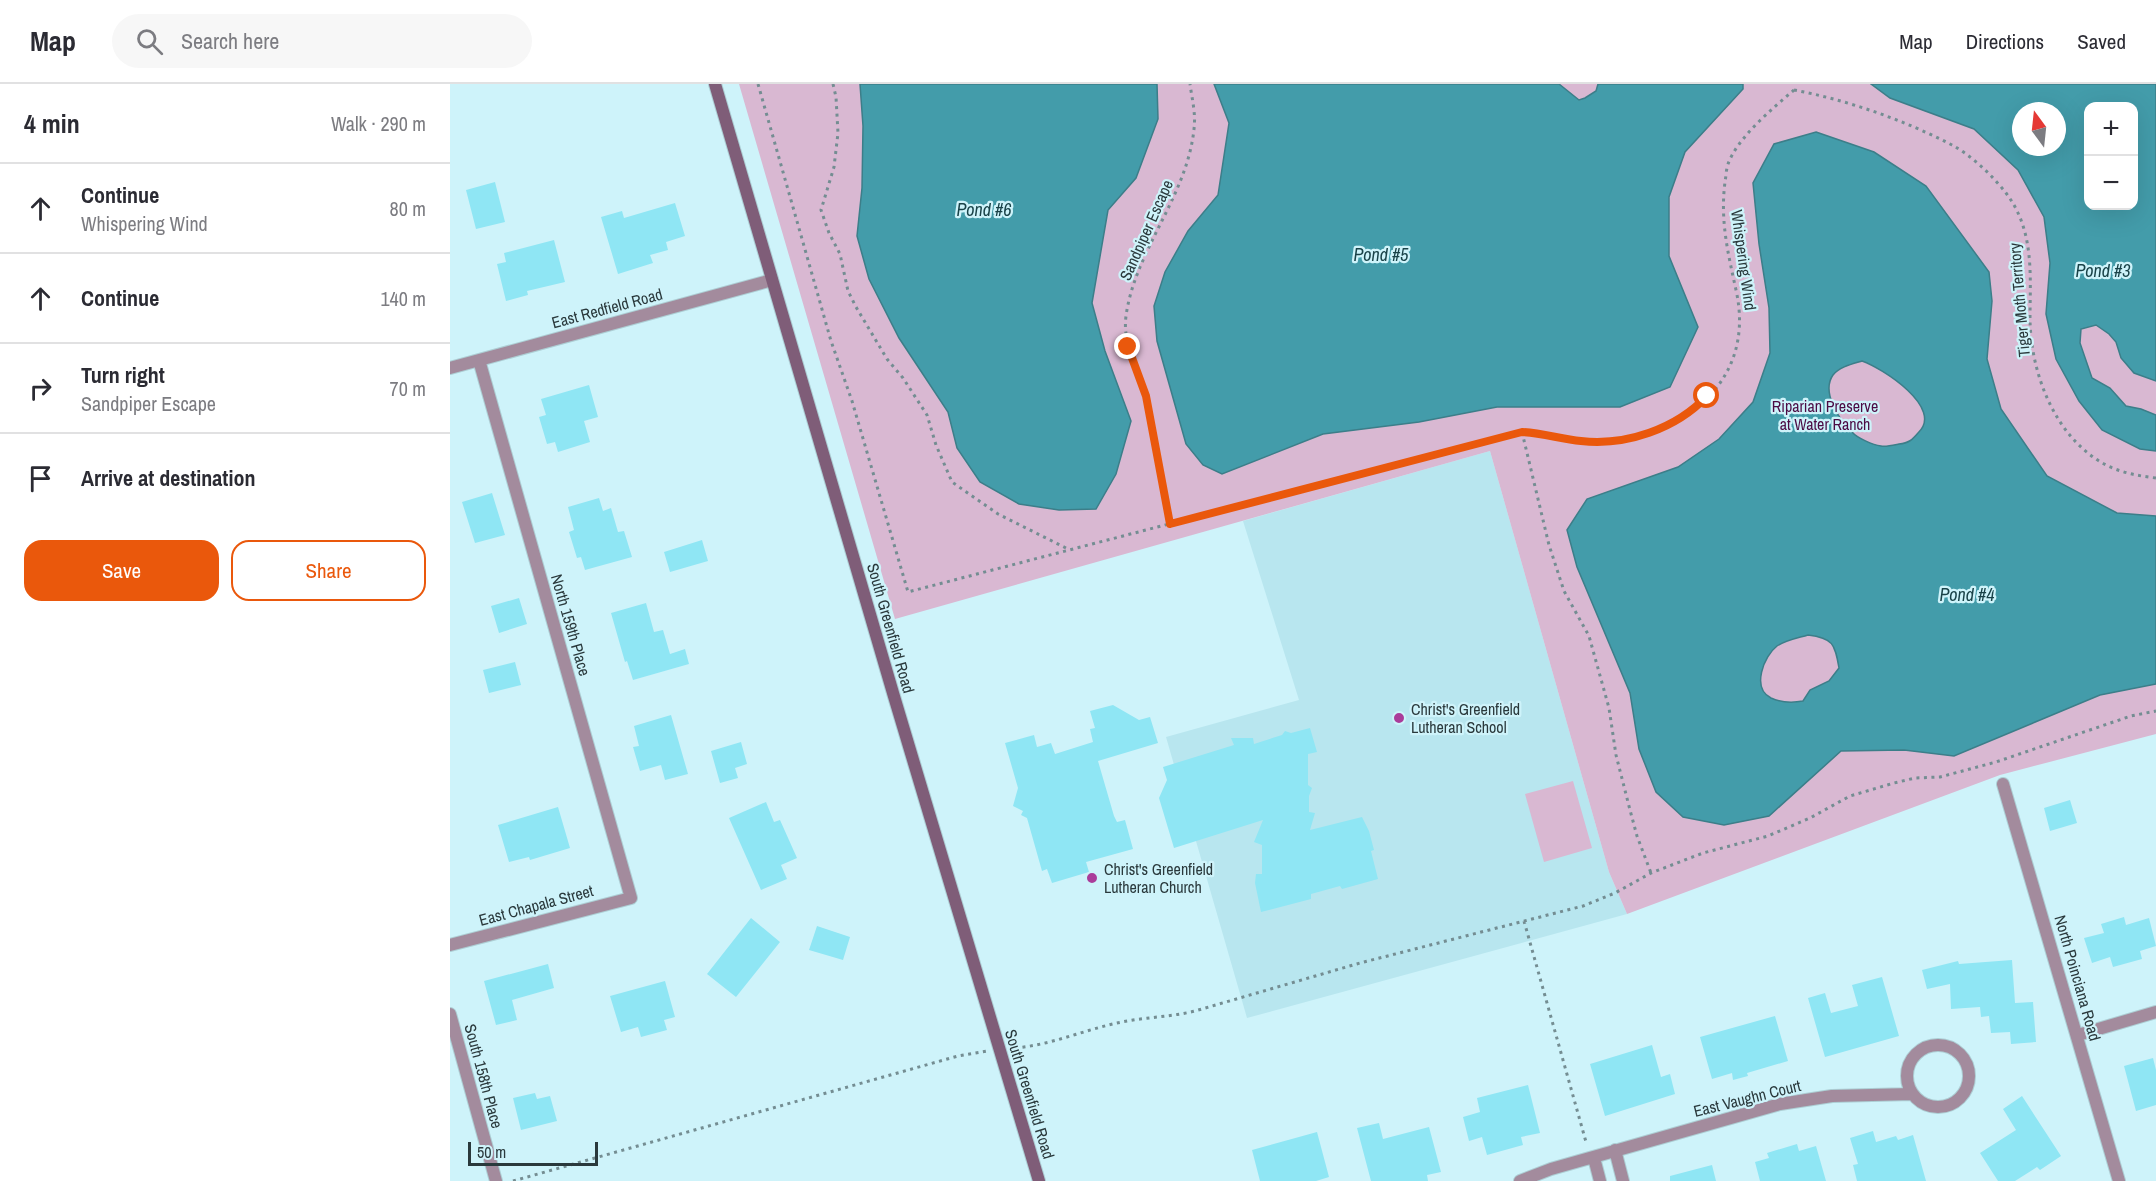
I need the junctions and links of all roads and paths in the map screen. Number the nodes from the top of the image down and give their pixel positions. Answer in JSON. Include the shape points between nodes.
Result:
{"nodes":[{"id":1,"x":715,"y":84,"type":"edge"},
{"id":2,"x":758,"y":84,"type":"edge"},
{"id":3,"x":833,"y":84,"type":"edge"},
{"id":4,"x":1190,"y":84,"type":"edge"},
{"id":5,"x":1793,"y":84,"type":"edge"},
{"id":6,"x":1794,"y":90,"type":"junction"},
{"id":7,"x":772,"y":280,"type":"junction"},
{"id":8,"x":479,"y":360,"type":"junction"},
{"id":9,"x":450,"y":368,"type":"edge"},
{"id":10,"x":1522,"y":432,"type":"junction"},
{"id":11,"x":2156,"y":478,"type":"edge"},
{"id":12,"x":1170,"y":524,"type":"junction"},
{"id":13,"x":1069,"y":550,"type":"junction"},
{"id":14,"x":2156,"y":711,"type":"edge"},
{"id":15,"x":2003,"y":784,"type":"dead end"},
{"id":16,"x":1652,"y":873,"type":"junction"},
{"id":17,"x":631,"y":898,"type":"joint"},
{"id":18,"x":1524,"y":921,"type":"junction"},
{"id":19,"x":450,"y":945,"type":"edge"},
{"id":20,"x":2156,"y":1012,"type":"edge"},
{"id":21,"x":450,"y":1014,"type":"edge"},
{"id":22,"x":2078,"y":1035,"type":"junction"},
{"id":23,"x":999,"y":1049,"type":"junction"},
{"id":24,"x":1912,"y":1094,"type":"junction"},
{"id":25,"x":1586,"y":1142,"type":"dead end"},
{"id":26,"x":1615,"y":1150,"type":"junction"},
{"id":27,"x":1594,"y":1158,"type":"junction"},
{"id":28,"x":496,"y":1181,"type":"edge"},
{"id":29,"x":513,"y":1181,"type":"edge"},
{"id":30,"x":1039,"y":1181,"type":"edge"},
{"id":31,"x":1520,"y":1181,"type":"edge"},
{"id":32,"x":1600,"y":1181,"type":"edge"},
{"id":33,"x":1623,"y":1181,"type":"edge"},
{"id":34,"x":2119,"y":1181,"type":"edge"}],
"edges":[{"from":1,"to":7,"type":"main road","name":"South Greenfield Road"},
{"from":2,"to":13,"type":"path","name":"Whispering Wind","via":[[815,288],[908,592]]},
{"from":3,"to":13,"type":"path","via":[[838,133],[834,167],[821,210],[856,307],[886,359],[927,415],[952,482],[998,514]]},
{"from":4,"to":12,"type":"path","name":"Sandpiper Escape","via":[[1195,124],[1187,167],[1139,272],[1128,305],[1125,332],[1146,396]]},
{"from":5,"to":6,"type":"path"},
{"from":6,"to":10,"type":"path","name":"Whispering Wind","via":[[1757,124],[1728,165],[1724,229],[1740,318],[1739,341],[1718,386],[1694,410],[1647,433],[1583,441]]},
{"from":6,"to":11,"type":"path","name":"Tiger Moth Territory","via":[[1831,97],[1954,146],[1992,176],[2019,214],[2026,233],[2032,295],[2030,321],[2048,403],[2089,454],[2132,475]]},
{"from":7,"to":8,"type":"street","name":"East Redfield Road"},
{"from":7,"to":23,"type":"main road","name":"South Greenfield Road"},
{"from":8,"to":9,"type":"street","name":"East Redfield Road"},
{"from":8,"to":17,"type":"street","name":"North 159th Place"},
{"from":10,"to":12,"type":"path","name":"Whispering Wind"},
{"from":10,"to":16,"type":"path","via":[[1563,591],[1589,636],[1630,810]]},
{"from":12,"to":13,"type":"path","name":"Whispering Wind"},
{"from":14,"to":16,"type":"path","via":[[2130,716],[1996,762],[1940,777],[1914,778],[1850,796],[1768,836],[1703,853]]},
{"from":15,"to":22,"type":"street","name":"North Poinciana Road"},
{"from":16,"to":18,"type":"path","via":[[1583,906]]},
{"from":17,"to":19,"type":"street","name":"East Chapala Street"},
{"from":18,"to":23,"type":"path","via":[[1195,1011],[1122,1022],[1033,1047]]},
{"from":18,"to":25,"type":"path"},
{"from":20,"to":22,"type":"street"},
{"from":21,"to":28,"type":"street","name":"South 158th Place"},
{"from":22,"to":34,"type":"street","name":"North Poinciana Road"},
{"from":23,"to":29,"type":"path","via":[[958,1056]]},
{"from":23,"to":30,"type":"main road","name":"South Greenfield Road"},
{"from":24,"to":24,"type":"street","name":"East Vaughn Court","via":[[1928,1106],[1956,1102],[1970,1077],[1963,1057],[1945,1046],[1924,1048],[1910,1063],[1907,1074]]},
{"from":24,"to":26,"type":"street","name":"East Vaughn Court","via":[[1832,1096],[1780,1104]]},
{"from":26,"to":27,"type":"street","name":"East Vaughn Court"},
{"from":26,"to":33,"type":"street"},
{"from":27,"to":31,"type":"street","name":"East Vaughn Court"},
{"from":27,"to":32,"type":"street"}]}
